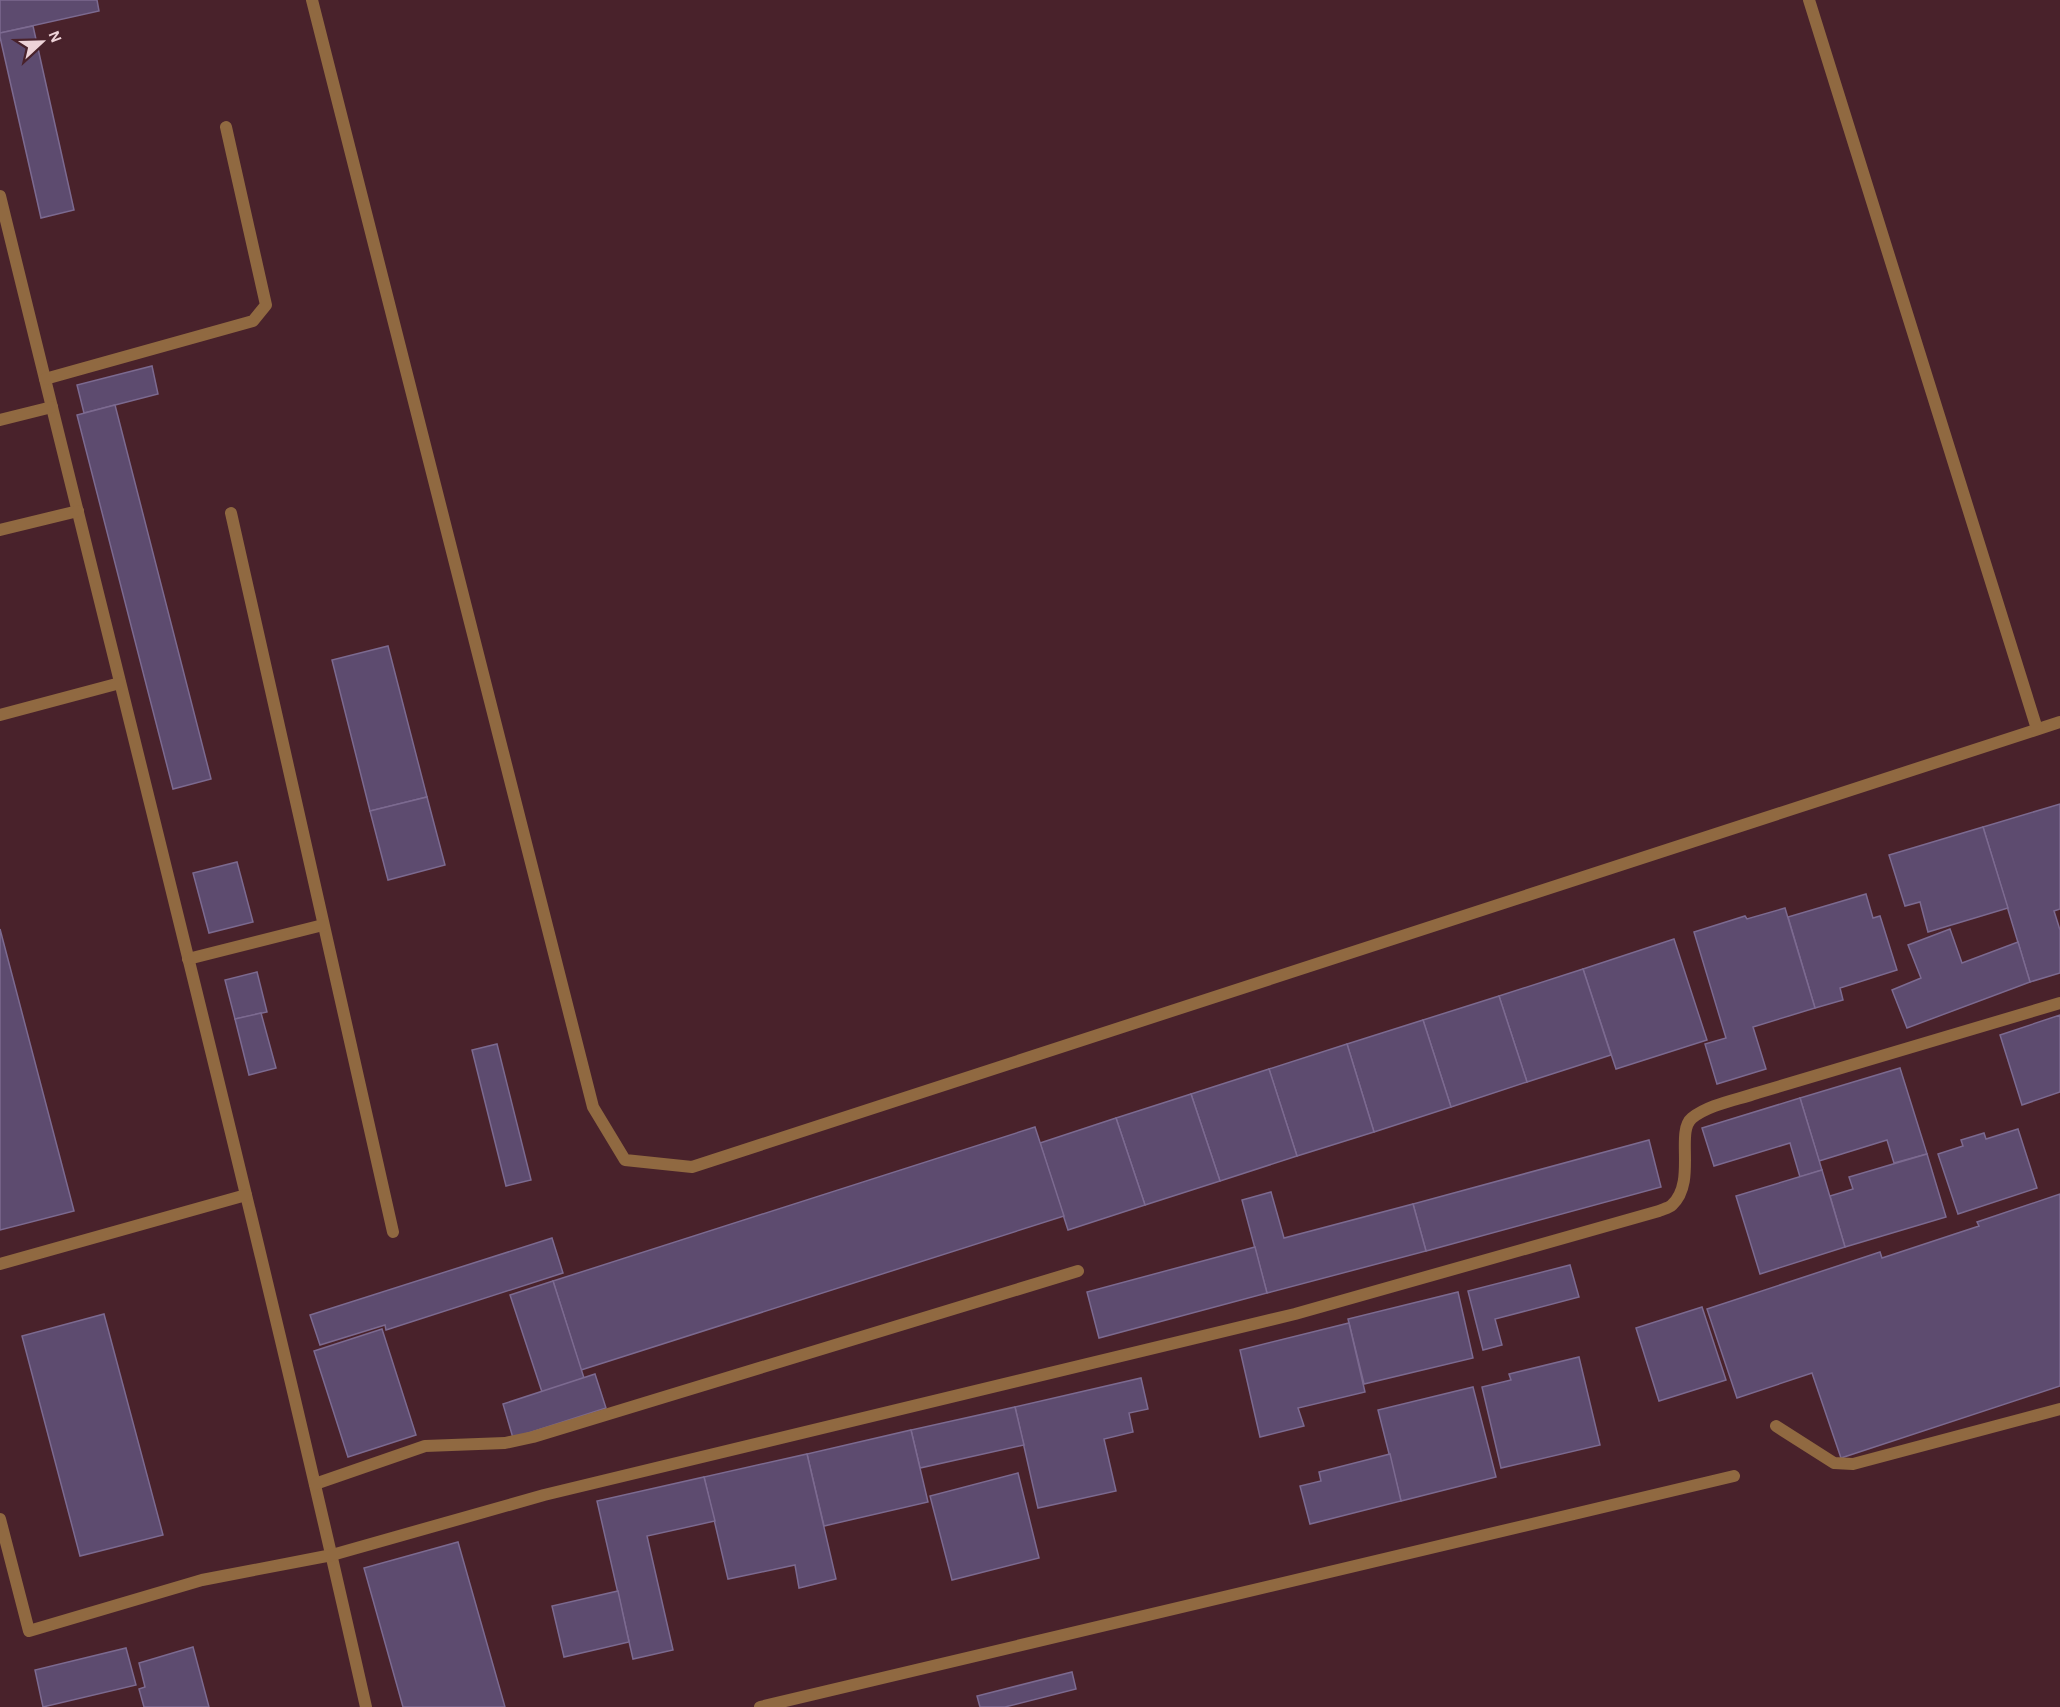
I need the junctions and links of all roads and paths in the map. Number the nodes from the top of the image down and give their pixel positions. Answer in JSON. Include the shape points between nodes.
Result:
{"nodes":[{"id":1,"x":312,"y":0,"type":"edge"},
{"id":2,"x":1809,"y":0,"type":"edge"},
{"id":3,"x":226,"y":128,"type":"dead end"},
{"id":4,"x":0,"y":196,"type":"edge"},
{"id":5,"x":45,"y":378,"type":"junction"},
{"id":6,"x":52,"y":407,"type":"junction"},
{"id":7,"x":0,"y":420,"type":"edge"},
{"id":8,"x":78,"y":511,"type":"junction"},
{"id":9,"x":231,"y":513,"type":"dead end"},
{"id":10,"x":0,"y":530,"type":"edge"},
{"id":11,"x":120,"y":683,"type":"junction"},
{"id":12,"x":0,"y":715,"type":"edge"},
{"id":13,"x":2060,"y":722,"type":"edge"},
{"id":14,"x":2037,"y":729,"type":"junction"},
{"id":15,"x":323,"y":925,"type":"junction"},
{"id":16,"x":188,"y":959,"type":"junction"},
{"id":17,"x":2060,"y":1003,"type":"edge"},
{"id":18,"x":246,"y":1196,"type":"junction"},
{"id":19,"x":393,"y":1232,"type":"dead end"},
{"id":20,"x":0,"y":1264,"type":"edge"},
{"id":21,"x":1078,"y":1271,"type":"dead end"},
{"id":22,"x":2060,"y":1409,"type":"edge"},
{"id":23,"x":1776,"y":1426,"type":"dead end"},
{"id":24,"x":1734,"y":1476,"type":"dead end"},
{"id":25,"x":315,"y":1484,"type":"junction"},
{"id":26,"x":0,"y":1519,"type":"edge"},
{"id":27,"x":3,"y":1542,"type":"edge"},
{"id":28,"x":332,"y":1555,"type":"junction"},
{"id":29,"x":366,"y":1707,"type":"edge"},
{"id":30,"x":760,"y":1707,"type":"edge"}],
"edges":[{"from":1,"to":14,"type":"lane","via":[[593,1107],[625,1160],[692,1167]]},
{"from":2,"to":14,"type":"lane"},
{"from":3,"to":5,"type":"lane","via":[[266,305],[253,321]]},
{"from":4,"to":5,"type":"lane"},
{"from":5,"to":6,"type":"lane"},
{"from":6,"to":7,"type":"lane"},
{"from":6,"to":8,"type":"lane"},
{"from":8,"to":10,"type":"lane"},
{"from":8,"to":11,"type":"lane"},
{"from":9,"to":15,"type":"lane"},
{"from":11,"to":12,"type":"lane"},
{"from":11,"to":16,"type":"lane"},
{"from":13,"to":14,"type":"lane"},
{"from":15,"to":16,"type":"lane"},
{"from":15,"to":19,"type":"lane"},
{"from":16,"to":18,"type":"lane"},
{"from":17,"to":28,"type":"lane","via":[[1768,1089],[1690,1119],[1685,1132],[1686,1172],[1681,1189],[1672,1205],[1659,1211],[1295,1314],[544,1495]]},
{"from":18,"to":20,"type":"lane"},
{"from":18,"to":25,"type":"lane"},
{"from":21,"to":25,"type":"lane","via":[[533,1437],[505,1443],[425,1446]]},
{"from":22,"to":23,"type":"lane","via":[[1853,1464],[1834,1463]]},
{"from":24,"to":30,"type":"lane"},
{"from":25,"to":28,"type":"lane"},
{"from":26,"to":27,"type":"lane"},
{"from":27,"to":28,"type":"lane","via":[[29,1631],[201,1581]]},
{"from":28,"to":29,"type":"lane"}]}
